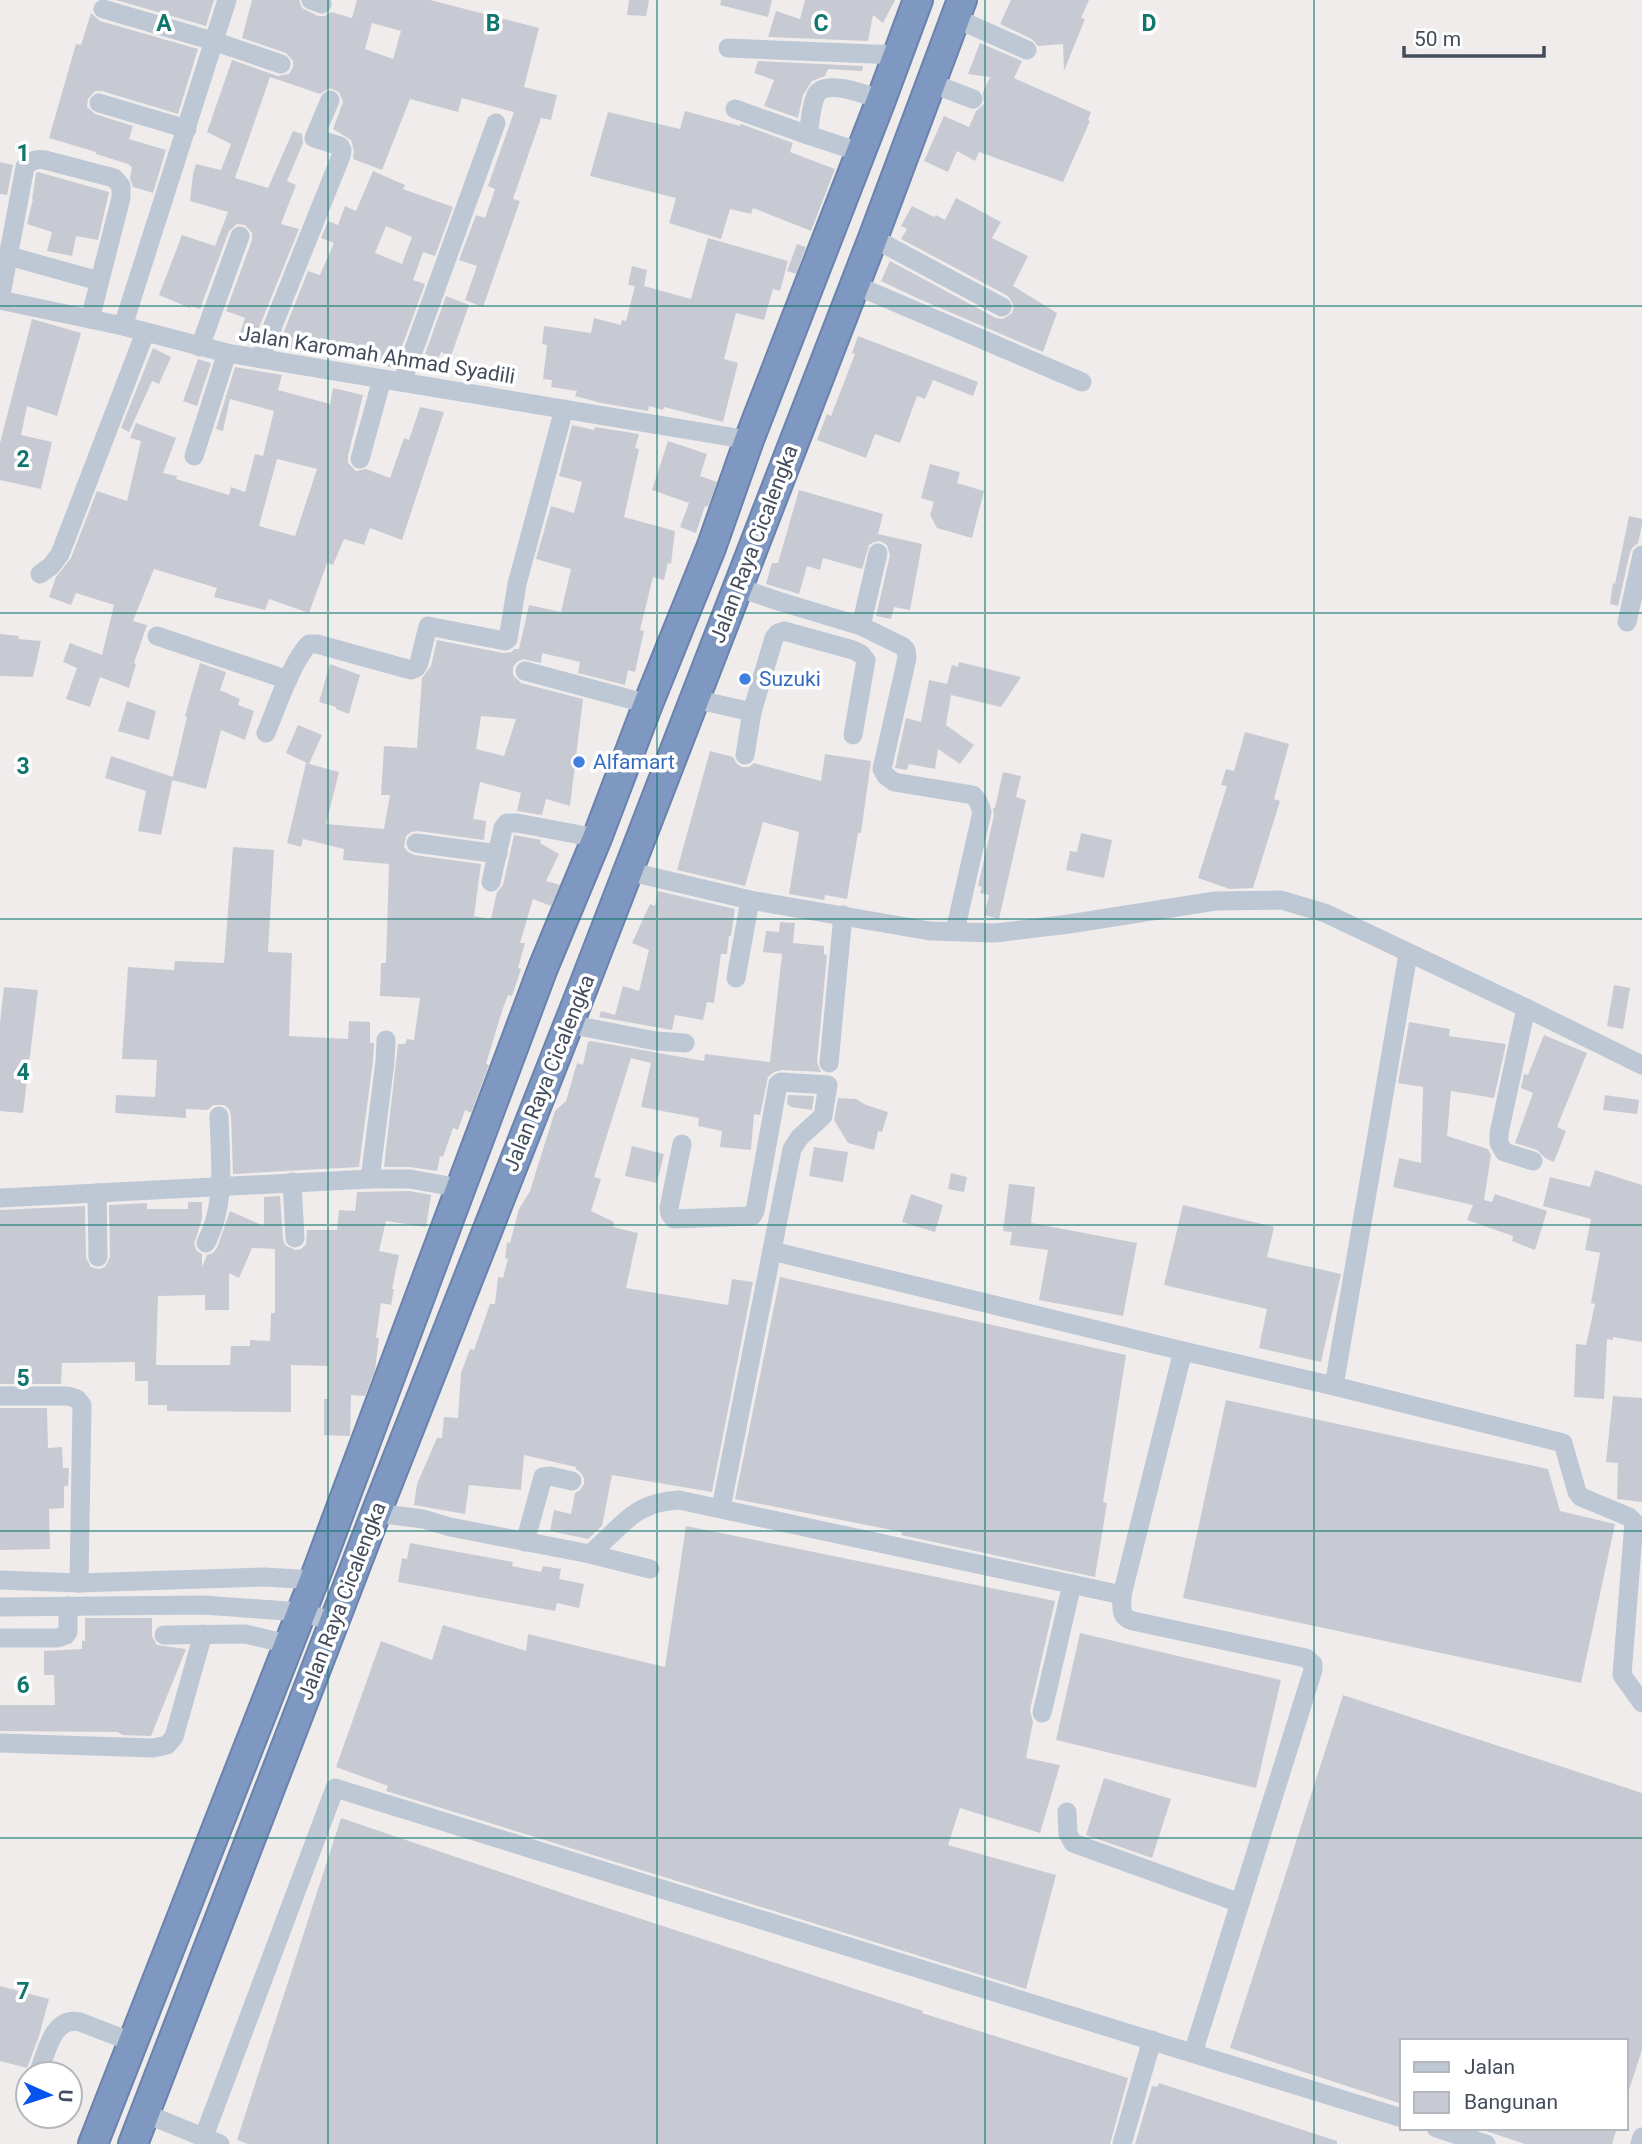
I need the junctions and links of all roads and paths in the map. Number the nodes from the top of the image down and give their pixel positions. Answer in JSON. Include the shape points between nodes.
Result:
{"nodes":[{"id":1,"x":227,"y":0,"type":"edge"},
{"id":2,"x":918,"y":0,"type":"edge"},
{"id":3,"x":103,"y":9,"type":"dead end"},
{"id":4,"x":958,"y":9,"type":"edge"},
{"id":5,"x":213,"y":41,"type":"junction"},
{"id":6,"x":728,"y":48,"type":"dead end"},
{"id":7,"x":1027,"y":50,"type":"dead end"},
{"id":8,"x":898,"y":55,"type":"junction"},
{"id":9,"x":281,"y":64,"type":"dead end"},
{"id":10,"x":931,"y":83,"type":"junction"},
{"id":11,"x":973,"y":99,"type":"dead end"},
{"id":12,"x":330,"y":100,"type":"dead end"},
{"id":13,"x":881,"y":100,"type":"junction"},
{"id":14,"x":99,"y":103,"type":"dead end"},
{"id":15,"x":735,"y":109,"type":"dead end"},
{"id":16,"x":496,"y":123,"type":"dead end"},
{"id":17,"x":187,"y":129,"type":"junction"},
{"id":18,"x":808,"y":135,"type":"junction"},
{"id":19,"x":860,"y":152,"type":"junction"},
{"id":20,"x":240,"y":236,"type":"dead end"},
{"id":21,"x":873,"y":239,"type":"junction"},
{"id":22,"x":9,"y":256,"type":"junction"},
{"id":23,"x":99,"y":281,"type":"junction"},
{"id":24,"x":855,"y":285,"type":"junction"},
{"id":25,"x":0,"y":300,"type":"edge"},
{"id":26,"x":1002,"y":307,"type":"dead end"},
{"id":27,"x":90,"y":319,"type":"junction"},
{"id":28,"x":123,"y":326,"type":"junction"},
{"id":29,"x":145,"y":333,"type":"junction"},
{"id":30,"x":200,"y":347,"type":"junction"},
{"id":31,"x":227,"y":353,"type":"junction"},
{"id":32,"x":260,"y":359,"type":"junction"},
{"id":33,"x":382,"y":379,"type":"junction"},
{"id":34,"x":402,"y":382,"type":"junction"},
{"id":35,"x":1082,"y":382,"type":"dead end"},
{"id":36,"x":564,"y":409,"type":"junction"},
{"id":37,"x":749,"y":440,"type":"junction"},
{"id":38,"x":194,"y":456,"type":"dead end"},
{"id":39,"x":360,"y":459,"type":"dead end"},
{"id":40,"x":878,"y":553,"type":"dead end"},
{"id":41,"x":1642,"y":555,"type":"edge"},
{"id":42,"x":40,"y":574,"type":"dead end"},
{"id":43,"x":737,"y":587,"type":"junction"},
{"id":44,"x":1627,"y":622,"type":"dead end"},
{"id":45,"x":861,"y":626,"type":"junction"},
{"id":46,"x":157,"y":636,"type":"dead end"},
{"id":47,"x":525,"y":671,"type":"dead end"},
{"id":48,"x":288,"y":680,"type":"junction"},
{"id":49,"x":694,"y":699,"type":"junction"},
{"id":50,"x":648,"y":704,"type":"junction"},
{"id":51,"x":752,"y":712,"type":"junction"},
{"id":52,"x":265,"y":733,"type":"dead end"},
{"id":53,"x":853,"y":735,"type":"dead end"},
{"id":54,"x":745,"y":755,"type":"dead end"},
{"id":55,"x":597,"y":838,"type":"junction"},
{"id":56,"x":416,"y":843,"type":"dead end"},
{"id":57,"x":498,"y":854,"type":"junction"},
{"id":58,"x":626,"y":871,"type":"junction"},
{"id":59,"x":491,"y":882,"type":"dead end"},
{"id":60,"x":750,"y":900,"type":"junction"},
{"id":61,"x":843,"y":915,"type":"junction"},
{"id":62,"x":955,"y":931,"type":"junction"},
{"id":63,"x":1408,"y":954,"type":"junction"},
{"id":64,"x":543,"y":968,"type":"junction"},
{"id":65,"x":736,"y":978,"type":"dead end"},
{"id":66,"x":584,"y":985,"type":"junction"},
{"id":67,"x":1526,"y":1008,"type":"junction"},
{"id":68,"x":568,"y":1024,"type":"junction"},
{"id":69,"x":386,"y":1040,"type":"dead end"},
{"id":70,"x":685,"y":1043,"type":"dead end"},
{"id":71,"x":829,"y":1063,"type":"dead end"},
{"id":72,"x":1642,"y":1065,"type":"edge"},
{"id":73,"x":219,"y":1116,"type":"dead end"},
{"id":74,"x":682,"y":1144,"type":"dead end"},
{"id":75,"x":1533,"y":1161,"type":"dead end"},
{"id":76,"x":370,"y":1179,"type":"junction"},
{"id":77,"x":292,"y":1182,"type":"junction"},
{"id":78,"x":220,"y":1186,"type":"junction"},
{"id":79,"x":460,"y":1188,"type":"junction"},
{"id":80,"x":97,"y":1193,"type":"junction"},
{"id":81,"x":0,"y":1198,"type":"edge"},
{"id":82,"x":295,"y":1238,"type":"dead end"},
{"id":83,"x":206,"y":1243,"type":"dead end"},
{"id":84,"x":772,"y":1251,"type":"junction"},
{"id":85,"x":98,"y":1257,"type":"dead end"},
{"id":86,"x":1183,"y":1351,"type":"junction"},
{"id":87,"x":1334,"y":1386,"type":"junction"},
{"id":88,"x":0,"y":1396,"type":"edge"},
{"id":89,"x":572,"y":1481,"type":"dead end"},
{"id":90,"x":721,"y":1508,"type":"junction"},
{"id":91,"x":376,"y":1513,"type":"junction"},
{"id":92,"x":525,"y":1542,"type":"junction"},
{"id":93,"x":590,"y":1554,"type":"junction"},
{"id":94,"x":650,"y":1569,"type":"dead end"},
{"id":95,"x":0,"y":1580,"type":"edge"},
{"id":96,"x":314,"y":1580,"type":"junction"},
{"id":97,"x":79,"y":1583,"type":"junction"},
{"id":98,"x":1072,"y":1584,"type":"junction"},
{"id":99,"x":1122,"y":1595,"type":"junction"},
{"id":100,"x":68,"y":1606,"type":"junction"},
{"id":101,"x":0,"y":1607,"type":"edge"},
{"id":102,"x":301,"y":1612,"type":"junction"},
{"id":103,"x":335,"y":1622,"type":"junction"},
{"id":104,"x":202,"y":1634,"type":"junction"},
{"id":105,"x":164,"y":1635,"type":"dead end"},
{"id":106,"x":0,"y":1637,"type":"edge"},
{"id":107,"x":288,"y":1644,"type":"junction"},
{"id":108,"x":1642,"y":1703,"type":"edge"},
{"id":109,"x":1042,"y":1713,"type":"dead end"},
{"id":110,"x":0,"y":1742,"type":"edge"},
{"id":111,"x":1067,"y":1812,"type":"dead end"},
{"id":112,"x":1240,"y":1903,"type":"junction"},
{"id":113,"x":1152,"y":2040,"type":"junction"},
{"id":114,"x":132,"y":2042,"type":"junction"},
{"id":115,"x":1193,"y":2053,"type":"junction"},
{"id":116,"x":44,"y":2060,"type":"edge"},
{"id":117,"x":144,"y":2113,"type":"junction"},
{"id":118,"x":1400,"y":2117,"type":"edge"},
{"id":119,"x":1442,"y":2130,"type":"edge"},
{"id":120,"x":1642,"y":2137,"type":"edge"},
{"id":121,"x":211,"y":2141,"type":"edge"},
{"id":122,"x":93,"y":2144,"type":"edge"},
{"id":123,"x":132,"y":2144,"type":"edge"},
{"id":124,"x":1122,"y":2144,"type":"edge"},
{"id":125,"x":1486,"y":2144,"type":"edge"},
{"id":126,"x":1640,"y":2144,"type":"edge"}],
"edges":[{"from":1,"to":5,"type":"street"},
{"from":2,"to":8,"type":"highway","name":"Jalan Raya Cicalengka"},
{"from":3,"to":5,"type":"street"},
{"from":4,"to":7,"type":"street"},
{"from":4,"to":10,"type":"highway","name":"Jalan Raya Cicalengka"},
{"from":5,"to":9,"type":"street"},
{"from":5,"to":17,"type":"street"},
{"from":6,"to":8,"type":"street"},
{"from":8,"to":13,"type":"highway","name":"Jalan Raya Cicalengka"},
{"from":10,"to":11,"type":"street"},
{"from":10,"to":21,"type":"highway","name":"Jalan Raya Cicalengka"},
{"from":12,"to":32,"type":"street","via":[[314,138],[340,146],[341,156]]},
{"from":13,"to":18,"type":"street","via":[[853,90],[821,90]]},
{"from":13,"to":19,"type":"highway","name":"Jalan Raya Cicalengka"},
{"from":14,"to":17,"type":"street"},
{"from":15,"to":18,"type":"street"},
{"from":16,"to":34,"type":"street"},
{"from":17,"to":28,"type":"street"},
{"from":18,"to":19,"type":"street"},
{"from":19,"to":37,"type":"highway","name":"Jalan Raya Cicalengka"},
{"from":20,"to":30,"type":"street"},
{"from":21,"to":24,"type":"highway","name":"Jalan Raya Cicalengka"},
{"from":21,"to":26,"type":"street"},
{"from":22,"to":23,"type":"street"},
{"from":22,"to":23,"type":"street","via":[[30,162],[45,160],[114,178],[122,191]]},
{"from":22,"to":25,"type":"street"},
{"from":23,"to":27,"type":"street"},
{"from":24,"to":35,"type":"street"},
{"from":24,"to":43,"type":"highway","name":"Jalan Raya Cicalengka"},
{"from":25,"to":27,"type":"street","name":"Jalan Karomah Ahmad Syadili"},
{"from":27,"to":28,"type":"street","name":"Jalan Karomah Ahmad Syadili"},
{"from":28,"to":29,"type":"street","name":"Jalan Karomah Ahmad Syadili"},
{"from":29,"to":30,"type":"street","name":"Jalan Karomah Ahmad Syadili"},
{"from":29,"to":42,"type":"street","via":[[60,554]]},
{"from":30,"to":31,"type":"street","name":"Jalan Karomah Ahmad Syadili"},
{"from":31,"to":32,"type":"street","name":"Jalan Karomah Ahmad Syadili"},
{"from":31,"to":38,"type":"street"},
{"from":32,"to":33,"type":"street","name":"Jalan Karomah Ahmad Syadili"},
{"from":33,"to":34,"type":"street","name":"Jalan Karomah Ahmad Syadili"},
{"from":33,"to":39,"type":"street"},
{"from":34,"to":36,"type":"street","name":"Jalan Karomah Ahmad Syadili"},
{"from":36,"to":37,"type":"street","name":"Jalan Karomah Ahmad Syadili"},
{"from":36,"to":48,"type":"street","via":[[517,584],[508,639],[428,626],[419,663],[411,670],[309,644]]},
{"from":37,"to":50,"type":"highway","name":"Jalan Raya Cicalengka"},
{"from":40,"to":45,"type":"street"},
{"from":41,"to":44,"type":"street"},
{"from":43,"to":45,"type":"street"},
{"from":43,"to":49,"type":"highway","name":"Jalan Raya Cicalengka"},
{"from":45,"to":62,"type":"street","via":[[906,650],[882,769],[886,776],[894,782],[972,795],[982,812]]},
{"from":46,"to":48,"type":"street"},
{"from":47,"to":50,"type":"street"},
{"from":48,"to":52,"type":"street"},
{"from":49,"to":51,"type":"street"},
{"from":49,"to":58,"type":"highway","name":"Jalan Raya Cicalengka"},
{"from":50,"to":55,"type":"highway","name":"Jalan Raya Cicalengka"},
{"from":51,"to":53,"type":"street","via":[[774,638],[784,631],[853,650],[866,660]]},
{"from":51,"to":54,"type":"street"},
{"from":55,"to":57,"type":"street","via":[[507,823]]},
{"from":55,"to":64,"type":"highway","name":"Jalan Raya Cicalengka"},
{"from":56,"to":57,"type":"street"},
{"from":57,"to":59,"type":"street"},
{"from":58,"to":60,"type":"street"},
{"from":58,"to":66,"type":"highway","name":"Jalan Raya Cicalengka"},
{"from":60,"to":61,"type":"street"},
{"from":60,"to":65,"type":"street"},
{"from":61,"to":62,"type":"street","via":[[930,931]]},
{"from":61,"to":71,"type":"street"},
{"from":62,"to":63,"type":"street","via":[[995,933],[1215,901],[1281,900],[1325,913]]},
{"from":63,"to":67,"type":"street"},
{"from":63,"to":87,"type":"street"},
{"from":64,"to":66,"type":"highway"},
{"from":64,"to":79,"type":"highway","name":"Jalan Raya Cicalengka"},
{"from":66,"to":68,"type":"highway","name":"Jalan Raya Cicalengka"},
{"from":67,"to":72,"type":"street"},
{"from":67,"to":75,"type":"street","via":[[1499,1143],[1504,1152]]},
{"from":68,"to":70,"type":"street"},
{"from":68,"to":91,"type":"highway","name":"Jalan Raya Cicalengka"},
{"from":69,"to":76,"type":"street"},
{"from":73,"to":78,"type":"street"},
{"from":74,"to":84,"type":"street","via":[[669,1208],[674,1219],[754,1214],[778,1084],[828,1085],[822,1116],[792,1149]]},
{"from":76,"to":77,"type":"street"},
{"from":76,"to":79,"type":"street","via":[[410,1179]]},
{"from":77,"to":78,"type":"street"},
{"from":77,"to":82,"type":"street"},
{"from":78,"to":80,"type":"street"},
{"from":78,"to":83,"type":"street","via":[[218,1213]]},
{"from":79,"to":96,"type":"highway","name":"Jalan Raya Cicalengka"},
{"from":80,"to":81,"type":"street"},
{"from":80,"to":85,"type":"street"},
{"from":84,"to":86,"type":"street"},
{"from":84,"to":90,"type":"street"},
{"from":86,"to":87,"type":"street"},
{"from":86,"to":99,"type":"street"},
{"from":87,"to":108,"type":"street","via":[[1563,1443],[1581,1497],[1634,1522],[1622,1675]]},
{"from":88,"to":97,"type":"street","via":[[68,1396],[82,1405]]},
{"from":89,"to":92,"type":"street","via":[[544,1477]]},
{"from":90,"to":93,"type":"street","via":[[679,1500],[648,1505]]},
{"from":90,"to":98,"type":"street"},
{"from":91,"to":92,"type":"street"},
{"from":91,"to":103,"type":"highway","name":"Jalan Raya Cicalengka"},
{"from":92,"to":93,"type":"street"},
{"from":93,"to":94,"type":"street"},
{"from":95,"to":97,"type":"street"},
{"from":96,"to":97,"type":"street","via":[[265,1577]]},
{"from":96,"to":102,"type":"highway","name":"Jalan Raya Cicalengka"},
{"from":98,"to":99,"type":"street"},
{"from":98,"to":109,"type":"street"},
{"from":99,"to":112,"type":"street","via":[[1125,1619],[1306,1658],[1312,1664],[1314,1670]]},
{"from":100,"to":101,"type":"street"},
{"from":100,"to":102,"type":"street","via":[[203,1605]]},
{"from":100,"to":106,"type":"street","via":[[66,1635]]},
{"from":102,"to":103,"type":"street"},
{"from":102,"to":107,"type":"highway","name":"Jalan Raya Cicalengka"},
{"from":103,"to":117,"type":"highway","name":"Jalan Raya Cicalengka"},
{"from":104,"to":105,"type":"street"},
{"from":104,"to":107,"type":"street","via":[[246,1634]]},
{"from":104,"to":110,"type":"street","via":[[174,1737],[167,1745]]},
{"from":107,"to":114,"type":"highway","name":"Jalan Raya Cicalengka"},
{"from":111,"to":112,"type":"street","via":[[1073,1843]]},
{"from":112,"to":115,"type":"street"},
{"from":113,"to":115,"type":"street"},
{"from":113,"to":121,"type":"street","via":[[335,1788]]},
{"from":113,"to":124,"type":"street"},
{"from":114,"to":116,"type":"street","via":[[71,2020],[56,2030]]},
{"from":114,"to":122,"type":"highway","name":"Jalan Raya Cicalengka"},
{"from":115,"to":118,"type":"street"},
{"from":117,"to":121,"type":"street"},
{"from":117,"to":123,"type":"highway","name":"Jalan Raya Cicalengka"},
{"from":119,"to":125,"type":"street"},
{"from":120,"to":126,"type":"street"}]}
